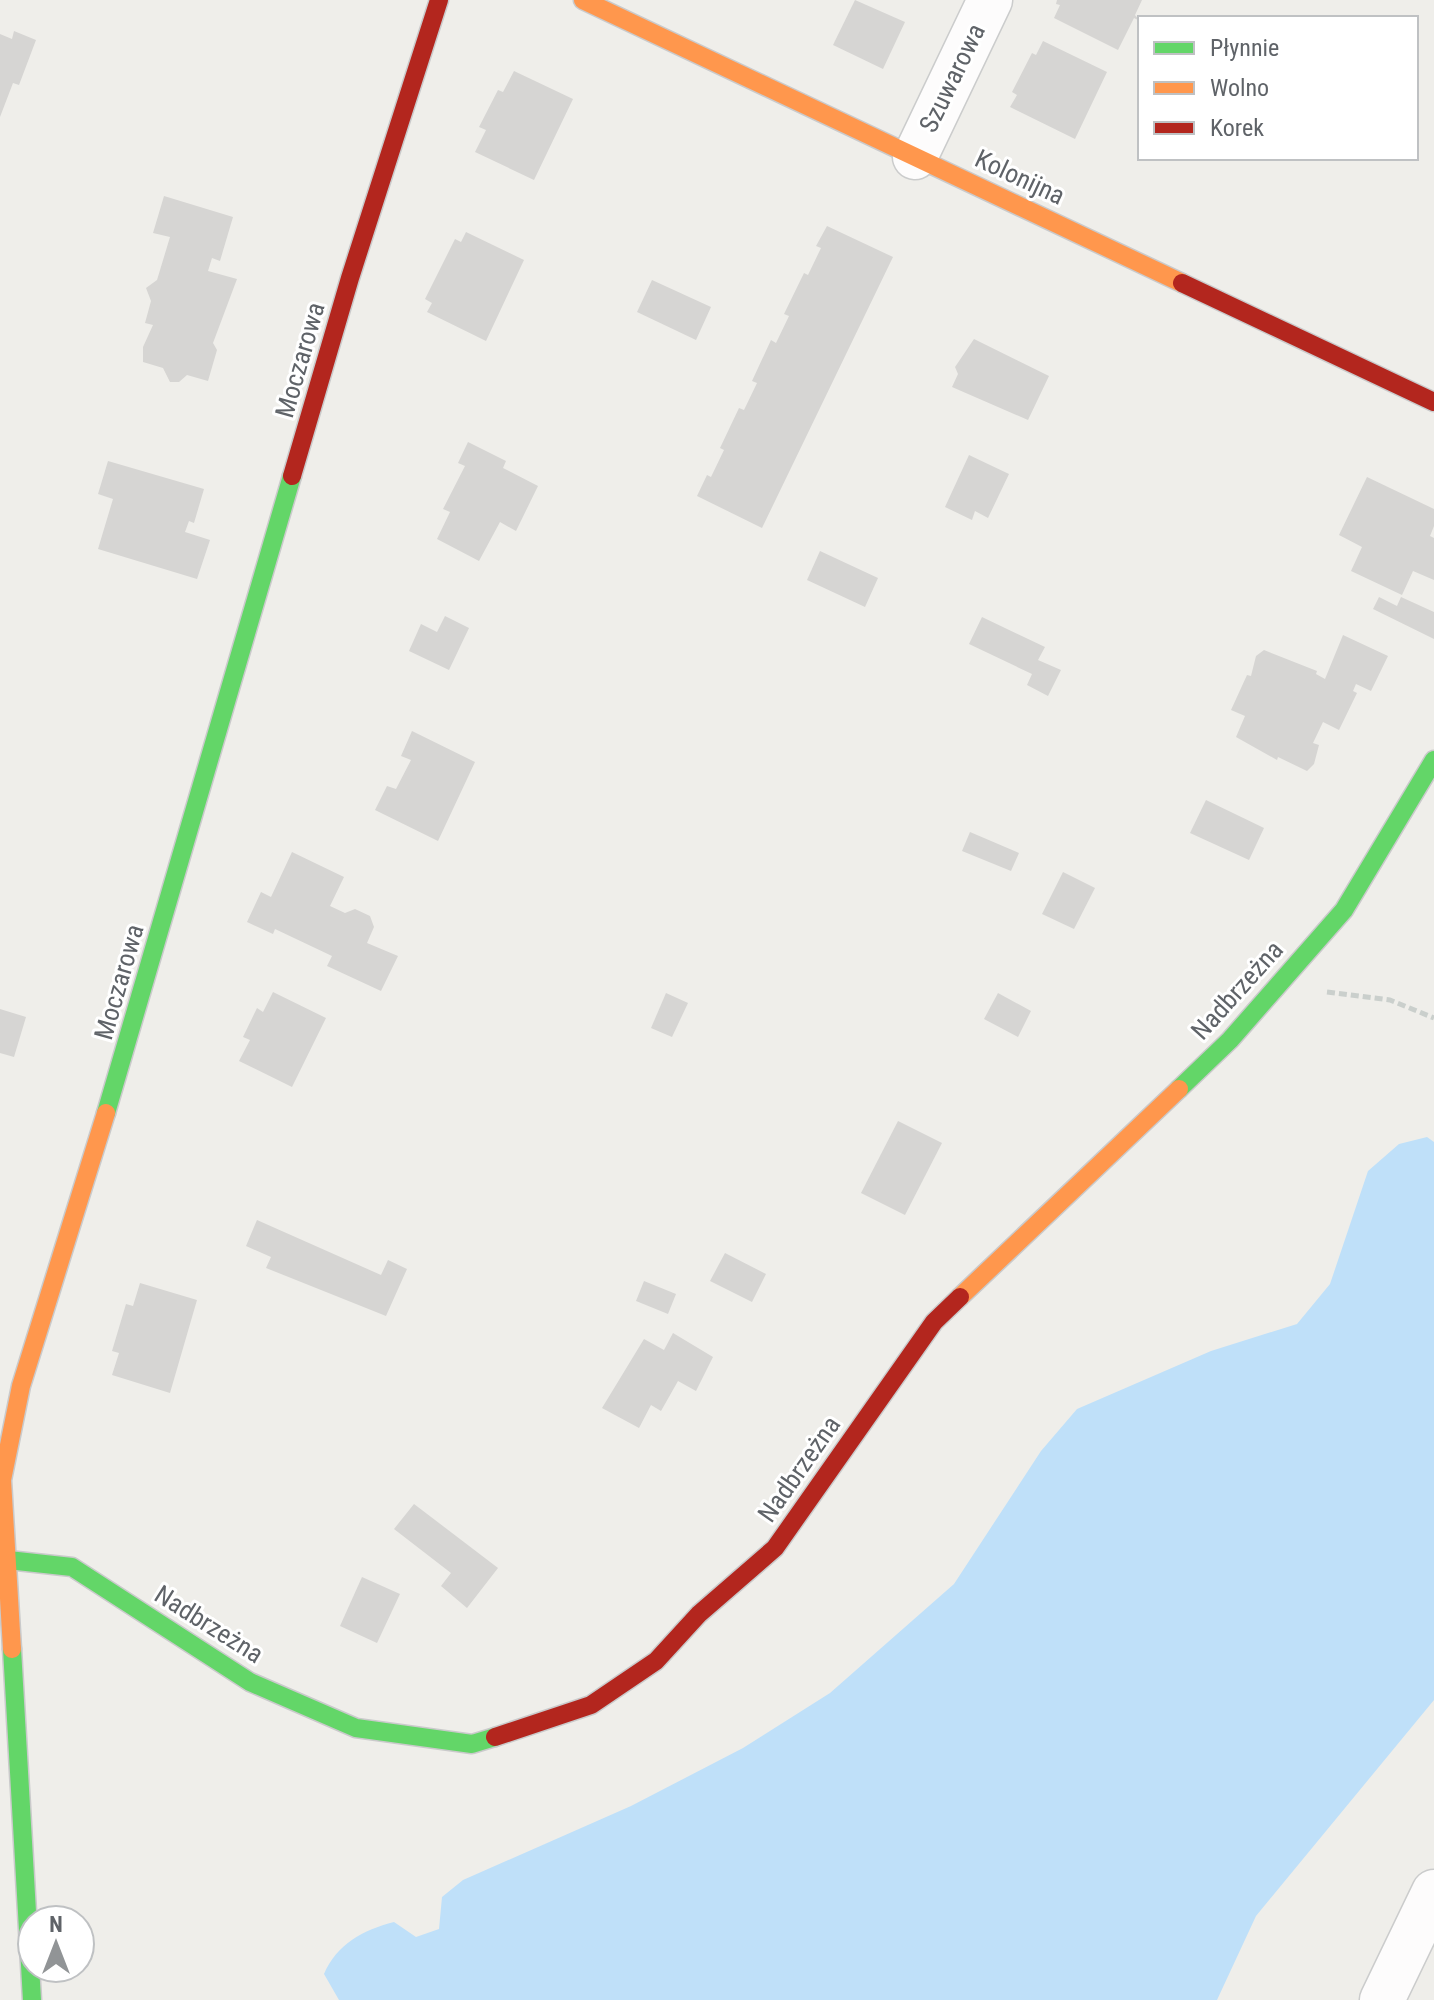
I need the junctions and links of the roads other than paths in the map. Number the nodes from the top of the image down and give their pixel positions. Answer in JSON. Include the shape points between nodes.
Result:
{"nodes":[{"id":1,"x":439,"y":0,"type":"edge"},
{"id":2,"x":583,"y":0,"type":"edge"},
{"id":3,"x":990,"y":0,"type":"edge"},
{"id":4,"x":915,"y":157,"type":"junction"},
{"id":5,"x":1434,"y":402,"type":"edge"},
{"id":6,"x":1434,"y":760,"type":"edge"},
{"id":7,"x":8,"y":1560,"type":"junction"},
{"id":8,"x":1434,"y":1892,"type":"edge"},
{"id":9,"x":32,"y":2000,"type":"edge"},
{"id":10,"x":1382,"y":2000,"type":"edge"}],
"edges":[{"from":1,"to":7,"type":"street","name":"Moczarowa","via":[[350,278],[120,1069],[21,1386],[2,1480]]},
{"from":2,"to":4,"type":"street","name":"Kolonijna"},
{"from":3,"to":4,"type":"street","name":"Szuwarowa"},
{"from":4,"to":5,"type":"street","name":"Kolonijna"},
{"from":6,"to":7,"type":"street","name":"Nadbrzeżna","via":[[1344,910],[1230,1040],[934,1322],[775,1548],[699,1614],[656,1661],[591,1705],[472,1744],[356,1728],[250,1682],[72,1567]]},
{"from":7,"to":9,"type":"street","name":"Moczarowa"},
{"from":8,"to":10,"type":"street"}]}
